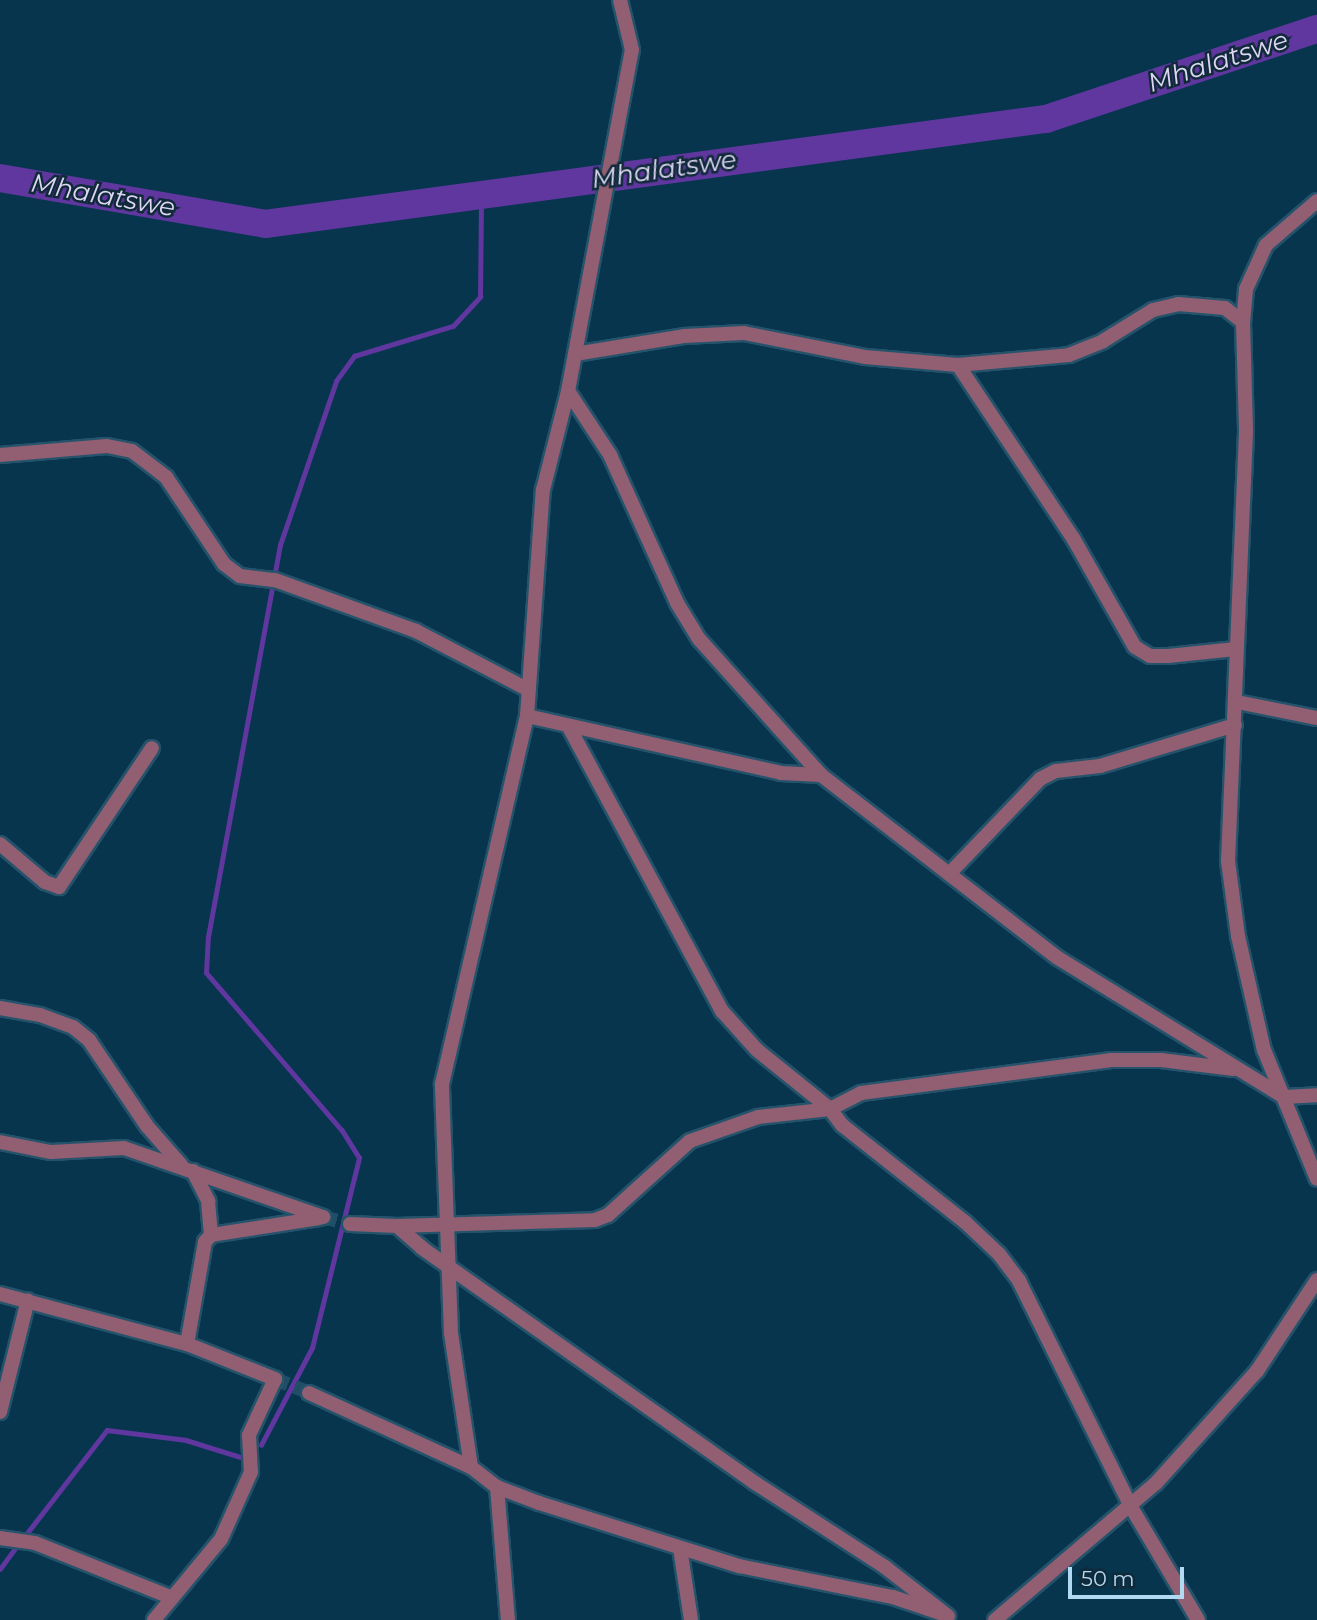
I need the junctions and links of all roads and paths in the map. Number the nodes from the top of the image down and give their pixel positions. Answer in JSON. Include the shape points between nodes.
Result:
{"nodes":[{"id":1,"x":620,"y":0,"type":"edge"},
{"id":2,"x":1317,"y":201,"type":"edge"},
{"id":3,"x":1243,"y":322,"type":"junction"},
{"id":4,"x":575,"y":354,"type":"junction"},
{"id":5,"x":958,"y":365,"type":"junction"},
{"id":6,"x":568,"y":391,"type":"junction"},
{"id":7,"x":0,"y":455,"type":"edge"},
{"id":8,"x":1236,"y":649,"type":"junction"},
{"id":9,"x":529,"y":690,"type":"junction"},
{"id":10,"x":1237,"y":702,"type":"junction"},
{"id":11,"x":527,"y":716,"type":"junction"},
{"id":12,"x":1317,"y":718,"type":"edge"},
{"id":13,"x":1235,"y":725,"type":"junction"},
{"id":14,"x":569,"y":727,"type":"junction"},
{"id":15,"x":152,"y":748,"type":"dead end"},
{"id":16,"x":821,"y":775,"type":"junction"},
{"id":17,"x":0,"y":844,"type":"edge"},
{"id":18,"x":949,"y":874,"type":"junction"},
{"id":19,"x":0,"y":1008,"type":"edge"},
{"id":20,"x":1236,"y":1069,"type":"junction"},
{"id":21,"x":1317,"y":1095,"type":"edge"},
{"id":22,"x":1284,"y":1097,"type":"junction"},
{"id":23,"x":830,"y":1109,"type":"junction"},
{"id":24,"x":0,"y":1142,"type":"edge"},
{"id":25,"x":187,"y":1169,"type":"junction"},
{"id":26,"x":1317,"y":1179,"type":"edge"},
{"id":27,"x":350,"y":1224,"type":"tunnel mouth"},
{"id":28,"x":397,"y":1226,"type":"junction"},
{"id":29,"x":450,"y":1226,"type":"junction"},
{"id":30,"x":211,"y":1235,"type":"junction"},
{"id":31,"x":452,"y":1269,"type":"junction"},
{"id":32,"x":1317,"y":1280,"type":"edge"},
{"id":33,"x":0,"y":1294,"type":"edge"},
{"id":34,"x":28,"y":1300,"type":"junction"},
{"id":35,"x":187,"y":1344,"type":"junction"},
{"id":36,"x":309,"y":1393,"type":"tunnel mouth"},
{"id":37,"x":0,"y":1412,"type":"edge"},
{"id":38,"x":471,"y":1467,"type":"junction"},
{"id":39,"x":497,"y":1487,"type":"junction"},
{"id":40,"x":1131,"y":1507,"type":"junction"},
{"id":41,"x":0,"y":1538,"type":"edge"},
{"id":42,"x":680,"y":1548,"type":"junction"},
{"id":43,"x":170,"y":1597,"type":"junction"},
{"id":44,"x":951,"y":1618,"type":"edge"},
{"id":45,"x":154,"y":1620,"type":"edge"},
{"id":46,"x":508,"y":1620,"type":"edge"},
{"id":47,"x":691,"y":1620,"type":"edge"},
{"id":48,"x":995,"y":1620,"type":"edge"},
{"id":49,"x":1198,"y":1620,"type":"edge"}],
"edges":[{"from":1,"to":4,"type":"street","via":[[632,50]]},
{"from":2,"to":3,"type":"street","via":[[1266,245],[1250,277]]},
{"from":3,"to":5,"type":"street","via":[[1225,308],[1178,304],[1153,310],[1103,341],[1069,355]]},
{"from":3,"to":8,"type":"street","via":[[1246,432]]},
{"from":4,"to":5,"type":"street","via":[[693,335],[744,333],[865,357]]},
{"from":4,"to":6,"type":"street"},
{"from":5,"to":8,"type":"street","via":[[1073,538],[1135,647],[1150,656]]},
{"from":6,"to":9,"type":"street","via":[[537,528]]},
{"from":6,"to":16,"type":"street","via":[[610,455],[677,603],[699,639]]},
{"from":7,"to":9,"type":"street","via":[[107,446],[132,451],[166,477],[224,564],[240,576],[275,580],[416,631]]},
{"from":8,"to":10,"type":"street"},
{"from":9,"to":11,"type":"street"},
{"from":10,"to":12,"type":"street"},
{"from":10,"to":13,"type":"street"},
{"from":11,"to":14,"type":"street"},
{"from":11,"to":29,"type":"street","via":[[445,1065],[440,1105]]},
{"from":13,"to":18,"type":"street","via":[[1100,766],[1056,771],[1033,785]]},
{"from":13,"to":22,"type":"street","via":[[1231,886],[1255,1015]]},
{"from":14,"to":16,"type":"street","via":[[660,742],[781,773]]},
{"from":14,"to":23,"type":"street","via":[[722,1011],[757,1050]]},
{"from":15,"to":17,"type":"street","via":[[59,887],[45,882]]},
{"from":16,"to":18,"type":"street"},
{"from":18,"to":20,"type":"street","via":[[1058,958]]},
{"from":19,"to":25,"type":"street","via":[[40,1015],[73,1027],[89,1040],[147,1126]]},
{"from":20,"to":22,"type":"street"},
{"from":20,"to":23,"type":"street","via":[[1161,1060],[1110,1060],[861,1093]]},
{"from":21,"to":22,"type":"street"},
{"from":22,"to":26,"type":"street"},
{"from":23,"to":29,"type":"street","via":[[758,1117],[690,1141],[608,1215],[595,1220]]},
{"from":23,"to":40,"type":"street","via":[[842,1125],[876,1148],[999,1254],[1019,1281]]},
{"from":24,"to":25,"type":"street","via":[[51,1152],[124,1148]]},
{"from":25,"to":30,"type":"street","via":[[208,1201]]},
{"from":25,"to":30,"type":"street","via":[[323,1217]]},
{"from":27,"to":28,"type":"street"},
{"from":28,"to":29,"type":"street"},
{"from":28,"to":31,"type":"street"},
{"from":29,"to":31,"type":"street"},
{"from":30,"to":35,"type":"street","via":[[205,1242]]},
{"from":31,"to":38,"type":"street","via":[[451,1333]]},
{"from":31,"to":44,"type":"street","via":[[755,1483],[885,1567]]},
{"from":32,"to":40,"type":"street","via":[[1257,1371]]},
{"from":33,"to":34,"type":"street"},
{"from":34,"to":35,"type":"street"},
{"from":34,"to":37,"type":"street"},
{"from":35,"to":43,"type":"street","via":[[275,1379],[249,1435],[251,1472],[222,1539]]},
{"from":36,"to":38,"type":"street"},
{"from":38,"to":39,"type":"street"},
{"from":39,"to":42,"type":"street"},
{"from":39,"to":46,"type":"street"},
{"from":40,"to":48,"type":"street"},
{"from":40,"to":49,"type":"street"},
{"from":41,"to":43,"type":"street","via":[[35,1543]]},
{"from":42,"to":44,"type":"street","via":[[739,1566],[893,1597]]},
{"from":42,"to":47,"type":"street"},
{"from":43,"to":45,"type":"street"}]}
